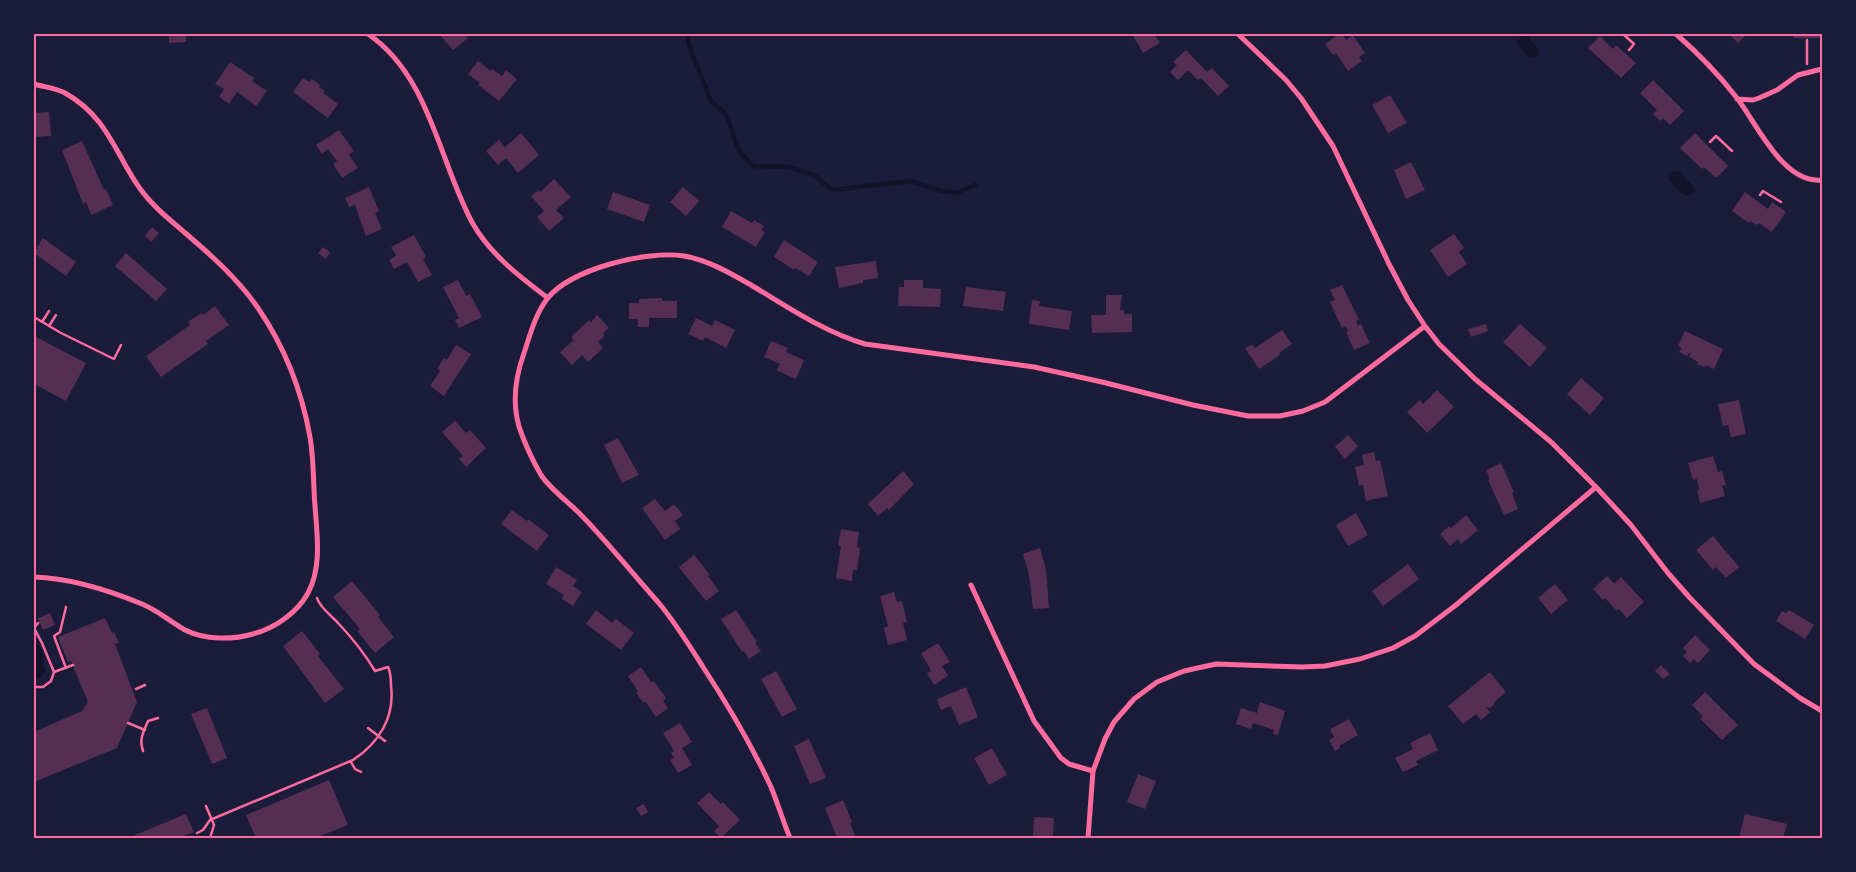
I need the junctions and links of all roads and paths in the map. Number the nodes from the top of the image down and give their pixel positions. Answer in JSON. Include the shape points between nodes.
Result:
{"nodes":[{"id":1,"x":368,"y":34,"type":"edge"},
{"id":2,"x":1238,"y":34,"type":"edge"},
{"id":3,"x":1623,"y":34,"type":"edge"},
{"id":4,"x":1676,"y":34,"type":"edge"},
{"id":5,"x":1807,"y":40,"type":"dead end"},
{"id":6,"x":1630,"y":50,"type":"dead end"},
{"id":7,"x":1807,"y":66,"type":"dead end"},
{"id":8,"x":1822,"y":69,"type":"edge"},
{"id":9,"x":34,"y":84,"type":"edge"},
{"id":10,"x":1737,"y":99,"type":"junction"},
{"id":11,"x":1710,"y":142,"type":"dead end"},
{"id":12,"x":1732,"y":151,"type":"dead end"},
{"id":13,"x":1822,"y":180,"type":"edge"},
{"id":14,"x":1760,"y":195,"type":"dead end"},
{"id":15,"x":1781,"y":202,"type":"dead end"},
{"id":16,"x":548,"y":298,"type":"junction"},
{"id":17,"x":49,"y":311,"type":"dead end"},
{"id":18,"x":56,"y":315,"type":"dead end"},
{"id":19,"x":34,"y":317,"type":"edge"},
{"id":20,"x":42,"y":322,"type":"junction"},
{"id":21,"x":49,"y":326,"type":"junction"},
{"id":22,"x":1425,"y":326,"type":"junction"},
{"id":23,"x":120,"y":345,"type":"dead end"},
{"id":24,"x":1596,"y":487,"type":"junction"},
{"id":25,"x":34,"y":577,"type":"edge"},
{"id":26,"x":971,"y":584,"type":"dead end"},
{"id":27,"x":319,"y":593,"type":"dead end"},
{"id":28,"x":66,"y":607,"type":"dead end"},
{"id":29,"x":38,"y":623,"type":"dead end"},
{"id":30,"x":34,"y":628,"type":"edge"},
{"id":31,"x":73,"y":666,"type":"dead end"},
{"id":32,"x":66,"y":668,"type":"junction"},
{"id":33,"x":54,"y":672,"type":"junction"},
{"id":34,"x":144,"y":685,"type":"dead end"},
{"id":35,"x":34,"y":687,"type":"edge"},
{"id":36,"x":136,"y":688,"type":"dead end"},
{"id":37,"x":1822,"y":711,"type":"edge"},
{"id":38,"x":158,"y":718,"type":"dead end"},
{"id":39,"x":128,"y":723,"type":"dead end"},
{"id":40,"x":368,"y":728,"type":"dead end"},
{"id":41,"x":144,"y":730,"type":"junction"},
{"id":42,"x":379,"y":736,"type":"junction"},
{"id":43,"x":385,"y":741,"type":"dead end"},
{"id":44,"x":143,"y":751,"type":"dead end"},
{"id":45,"x":351,"y":762,"type":"junction"},
{"id":46,"x":1093,"y":771,"type":"junction"},
{"id":47,"x":360,"y":772,"type":"dead end"},
{"id":48,"x":206,"y":806,"type":"dead end"},
{"id":49,"x":212,"y":819,"type":"junction"},
{"id":50,"x":197,"y":833,"type":"dead end"},
{"id":51,"x":210,"y":838,"type":"edge"},
{"id":52,"x":790,"y":838,"type":"edge"},
{"id":53,"x":1088,"y":838,"type":"edge"}],
"edges":[{"from":1,"to":16,"type":"street","via":[[408,77],[424,106],[474,225],[507,265]]},
{"from":2,"to":22,"type":"street","via":[[1286,80],[1333,146],[1389,264]]},
{"from":3,"to":6,"type":"path","via":[[1634,44]]},
{"from":4,"to":10,"type":"street"},
{"from":5,"to":7,"type":"path"},
{"from":8,"to":10,"type":"street","via":[[1798,75],[1759,98]]},
{"from":9,"to":25,"type":"street","via":[[63,92],[90,110],[153,204],[221,264],[258,308],[279,343],[300,397],[310,438],[318,544],[317,565],[309,592],[301,602],[271,627],[239,638],[204,636],[115,594]]},
{"from":10,"to":13,"type":"street","via":[[1780,160],[1797,174]]},
{"from":11,"to":12,"type":"path","via":[[1716,136]]},
{"from":14,"to":15,"type":"path","via":[[1763,190]]},
{"from":16,"to":22,"type":"street","via":[[562,285],[596,268],[645,255],[672,254],[713,265],[827,330],[865,344],[1034,367],[1248,416],[1280,416],[1325,402]]},
{"from":16,"to":52,"type":"street","via":[[534,324],[516,381],[515,417],[522,437],[542,477],[584,517],[682,634],[752,749]]},
{"from":17,"to":20,"type":"path"},
{"from":18,"to":21,"type":"path"},
{"from":19,"to":20,"type":"path"},
{"from":20,"to":21,"type":"path"},
{"from":21,"to":23,"type":"path","via":[[114,359]]},
{"from":22,"to":24,"type":"street","via":[[1475,379],[1551,442]]},
{"from":24,"to":37,"type":"street","via":[[1631,525],[1673,580],[1754,664]]},
{"from":24,"to":46,"type":"street","via":[[1449,610],[1393,648],[1325,666],[1216,664],[1184,671],[1157,682],[1134,699],[1114,722]]},
{"from":26,"to":46,"type":"street","via":[[1034,722],[1068,764]]},
{"from":27,"to":42,"type":"path","via":[[316,598],[319,603],[366,655],[375,671],[388,667],[393,697],[385,727]]},
{"from":28,"to":32,"type":"path","via":[[60,632],[54,636]]},
{"from":29,"to":30,"type":"path"},
{"from":30,"to":33,"type":"path"},
{"from":31,"to":32,"type":"path"},
{"from":32,"to":33,"type":"path"},
{"from":33,"to":35,"type":"path","via":[[43,688]]},
{"from":34,"to":36,"type":"path"},
{"from":38,"to":41,"type":"path","via":[[148,721]]},
{"from":39,"to":41,"type":"path"},
{"from":40,"to":42,"type":"path"},
{"from":41,"to":44,"type":"path","via":[[140,742]]},
{"from":42,"to":43,"type":"path"},
{"from":42,"to":45,"type":"path"},
{"from":45,"to":47,"type":"path"},
{"from":45,"to":49,"type":"path"},
{"from":46,"to":53,"type":"street"},
{"from":48,"to":49,"type":"path"},
{"from":49,"to":50,"type":"path"},
{"from":49,"to":51,"type":"path","via":[[214,825]]}]}
